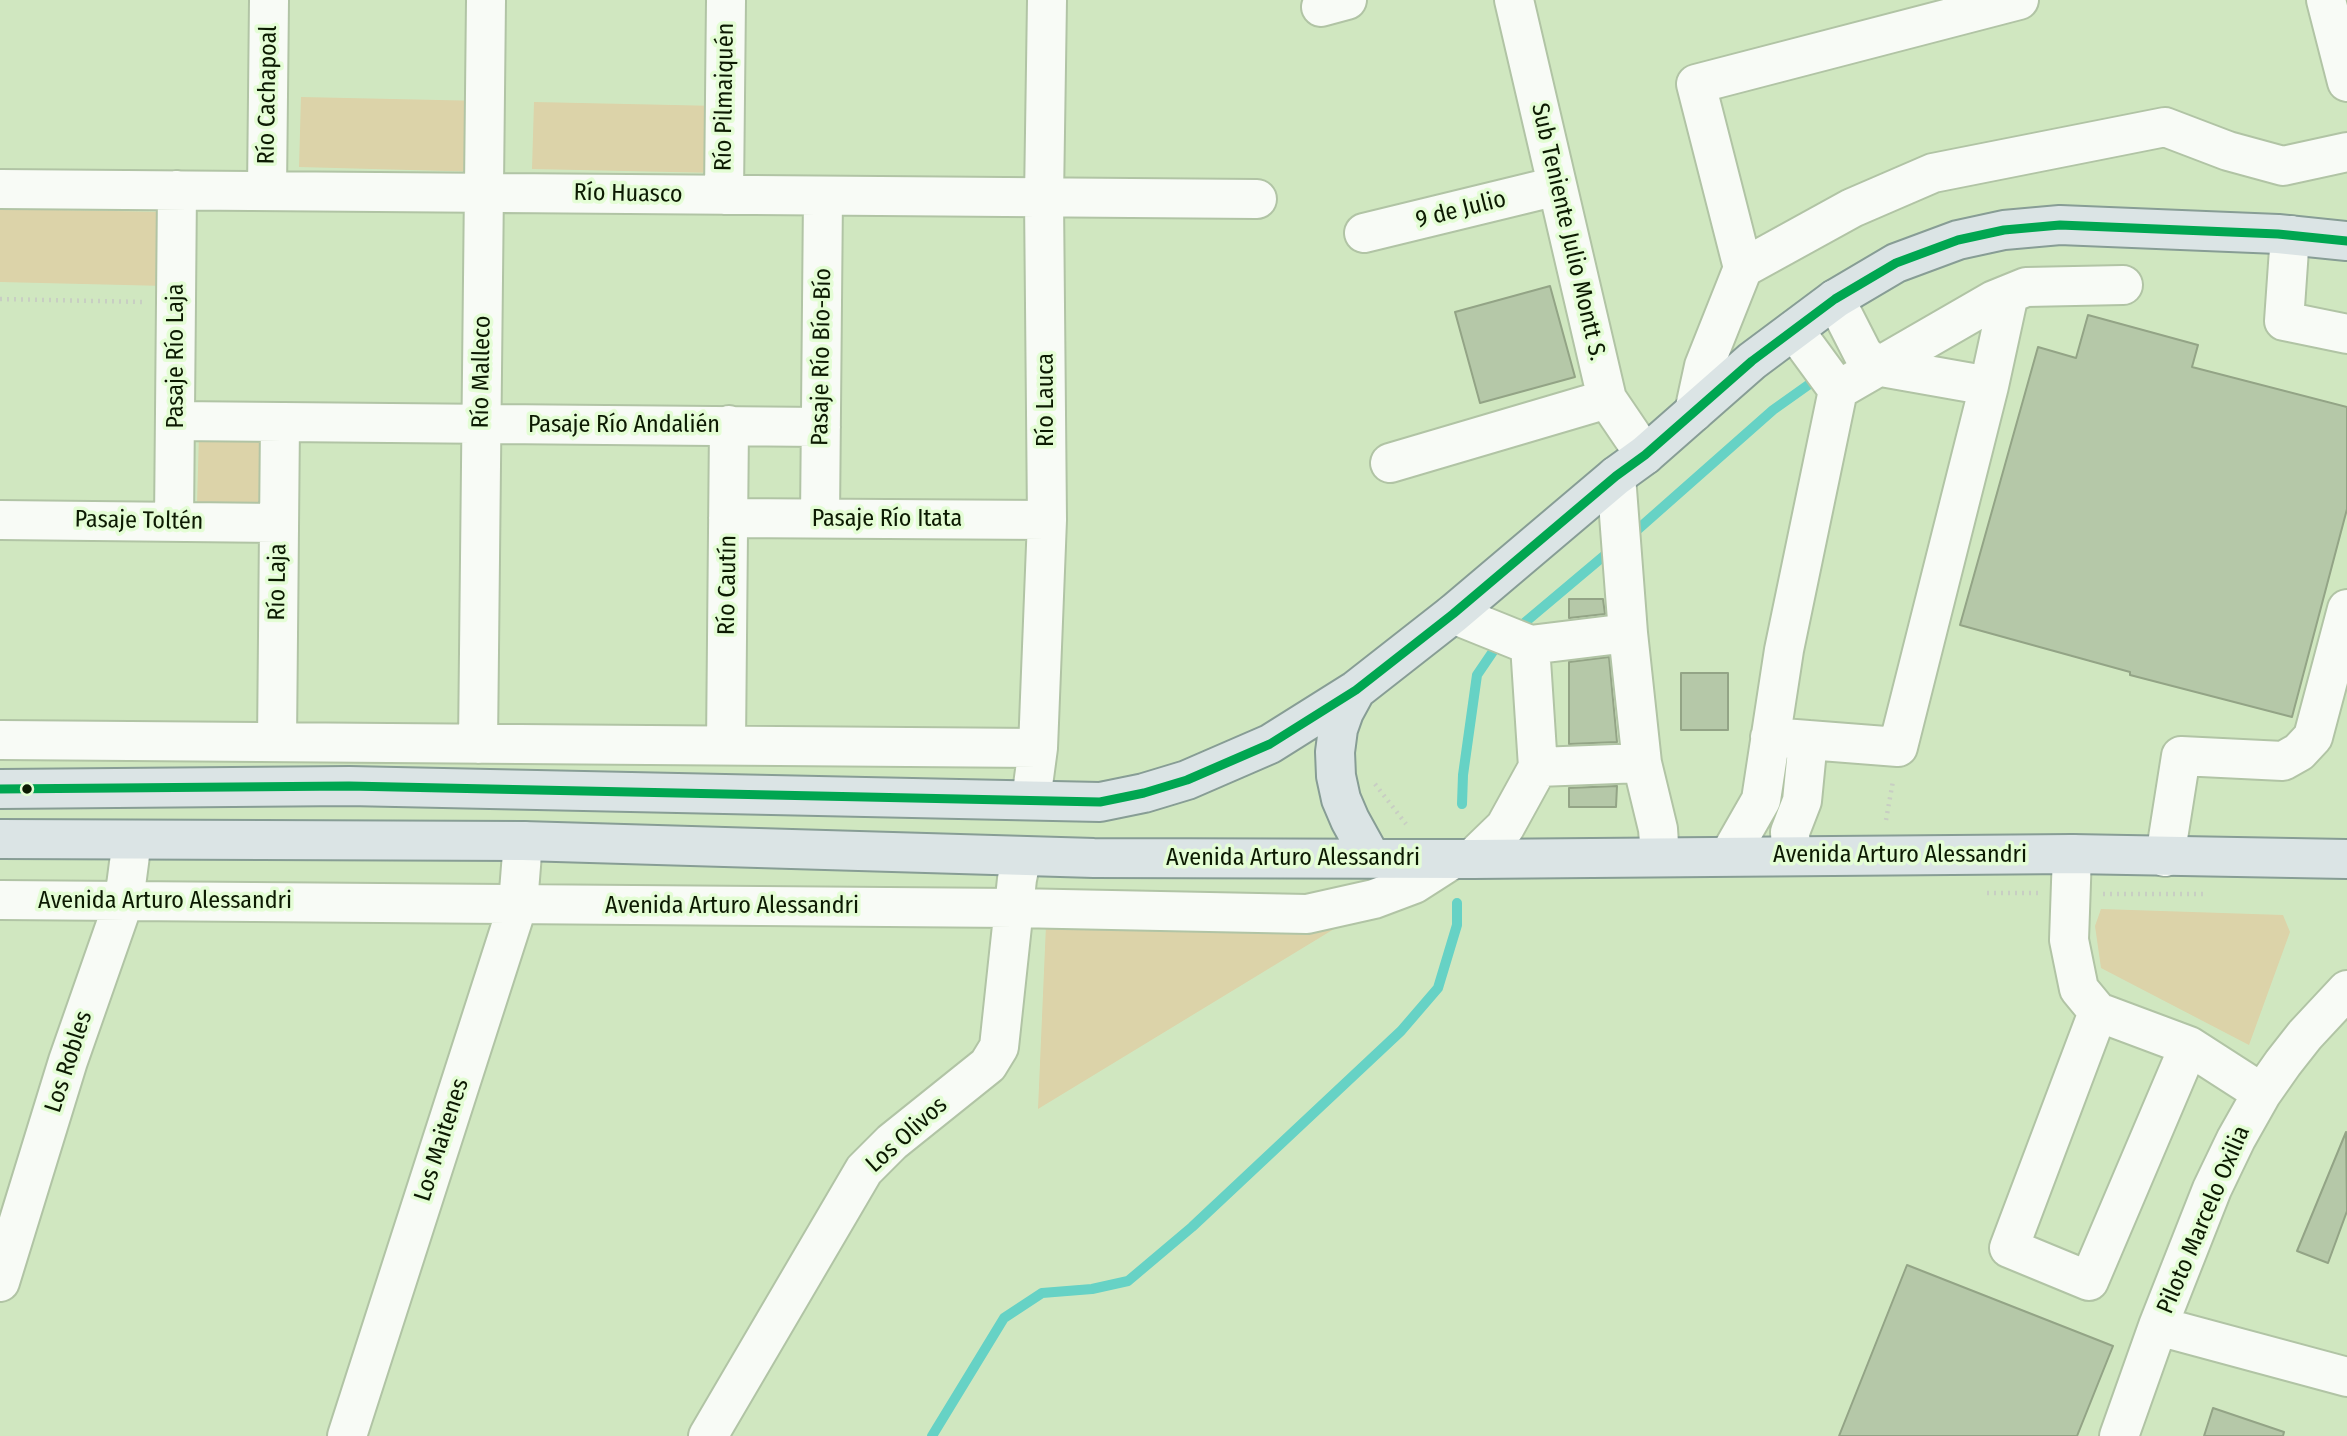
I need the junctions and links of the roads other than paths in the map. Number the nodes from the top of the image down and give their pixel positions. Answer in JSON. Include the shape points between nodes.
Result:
{"nodes":[{"id":1,"x":269,"y":0,"type":"edge"},
{"id":2,"x":486,"y":0,"type":"edge"},
{"id":3,"x":508,"y":0,"type":"edge"},
{"id":4,"x":726,"y":0,"type":"edge"},
{"id":5,"x":1047,"y":0,"type":"edge"},
{"id":6,"x":1514,"y":0,"type":"edge"},
{"id":7,"x":2019,"y":0,"type":"edge"},
{"id":8,"x":2326,"y":0,"type":"edge"},
{"id":9,"x":2347,"y":82,"type":"edge"},
{"id":10,"x":2347,"y":152,"type":"edge"},
{"id":11,"x":1557,"y":186,"type":"junction"},
{"id":12,"x":0,"y":188,"type":"edge"},
{"id":13,"x":177,"y":190,"type":"junction"},
{"id":14,"x":267,"y":191,"type":"junction"},
{"id":15,"x":495,"y":193,"type":"junction"},
{"id":16,"x":724,"y":195,"type":"junction"},
{"id":17,"x":823,"y":196,"type":"junction"},
{"id":18,"x":1044,"y":198,"type":"junction"},
{"id":19,"x":1257,"y":199,"type":"dead end"},
{"id":20,"x":1364,"y":233,"type":"dead end"},
{"id":21,"x":2290,"y":235,"type":"junction"},
{"id":22,"x":2347,"y":241,"type":"edge"},
{"id":23,"x":1743,"y":268,"type":"junction"},
{"id":24,"x":2123,"y":285,"type":"dead end"},
{"id":25,"x":2010,"y":294,"type":"junction"},
{"id":26,"x":1835,"y":299,"type":"junction"},
{"id":27,"x":1794,"y":330,"type":"junction"},
{"id":28,"x":2347,"y":334,"type":"edge"},
{"id":29,"x":1876,"y":366,"type":"junction"},
{"id":30,"x":1989,"y":386,"type":"junction"},
{"id":31,"x":1838,"y":390,"type":"junction"},
{"id":32,"x":1607,"y":399,"type":"junction"},
{"id":33,"x":1694,"y":412,"type":"junction"},
{"id":34,"x":175,"y":421,"type":"junction"},
{"id":35,"x":280,"y":422,"type":"junction"},
{"id":36,"x":493,"y":424,"type":"junction"},
{"id":37,"x":729,"y":425,"type":"junction"},
{"id":38,"x":821,"y":427,"type":"junction"},
{"id":39,"x":1390,"y":463,"type":"dead end"},
{"id":40,"x":1630,"y":466,"type":"junction"},
{"id":41,"x":728,"y":518,"type":"junction"},
{"id":42,"x":820,"y":518,"type":"junction"},
{"id":43,"x":0,"y":520,"type":"edge"},
{"id":44,"x":1047,"y":520,"type":"junction"},
{"id":45,"x":174,"y":522,"type":"junction"},
{"id":46,"x":279,"y":523,"type":"junction"},
{"id":47,"x":2347,"y":609,"type":"edge"},
{"id":48,"x":1454,"y":614,"type":"junction"},
{"id":49,"x":1628,"y":633,"type":"junction"},
{"id":50,"x":1530,"y":645,"type":"junction"},
{"id":51,"x":1356,"y":690,"type":"junction"},
{"id":52,"x":1770,"y":737,"type":"junction"},
{"id":53,"x":0,"y":740,"type":"edge"},
{"id":54,"x":1808,"y":740,"type":"junction"},
{"id":55,"x":276,"y":742,"type":"junction"},
{"id":56,"x":490,"y":744,"type":"junction"},
{"id":57,"x":726,"y":746,"type":"junction"},
{"id":58,"x":1038,"y":748,"type":"junction"},
{"id":59,"x":1642,"y":763,"type":"junction"},
{"id":60,"x":1538,"y":767,"type":"junction"},
{"id":61,"x":0,"y":789,"type":"edge"},
{"id":62,"x":1031,"y":800,"type":"junction"},
{"id":63,"x":1100,"y":802,"type":"junction"},
{"id":64,"x":0,"y":839,"type":"edge"},
{"id":65,"x":132,"y":840,"type":"junction"},
{"id":66,"x":523,"y":841,"type":"junction"},
{"id":67,"x":1791,"y":855,"type":"junction"},
{"id":68,"x":2072,"y":855,"type":"junction"},
{"id":69,"x":1022,"y":856,"type":"junction"},
{"id":70,"x":1729,"y":856,"type":"junction"},
{"id":71,"x":1660,"y":857,"type":"junction"},
{"id":72,"x":2165,"y":857,"type":"junction"},
{"id":73,"x":1371,"y":858,"type":"junction"},
{"id":74,"x":1462,"y":859,"type":"junction"},
{"id":75,"x":2347,"y":859,"type":"edge"},
{"id":76,"x":0,"y":900,"type":"edge"},
{"id":77,"x":124,"y":901,"type":"junction"},
{"id":78,"x":518,"y":904,"type":"junction"},
{"id":79,"x":1014,"y":908,"type":"junction"},
{"id":80,"x":2347,"y":990,"type":"edge"},
{"id":81,"x":2098,"y":1012,"type":"junction"},
{"id":82,"x":2189,"y":1046,"type":"junction"},
{"id":83,"x":2262,"y":1093,"type":"junction"},
{"id":84,"x":0,"y":1282,"type":"edge"},
{"id":85,"x":2158,"y":1326,"type":"junction"},
{"id":86,"x":2347,"y":1377,"type":"edge"},
{"id":87,"x":347,"y":1436,"type":"edge"},
{"id":88,"x":708,"y":1436,"type":"edge"},
{"id":89,"x":2119,"y":1436,"type":"edge"}],
"edges":[{"from":1,"to":14,"type":"street","name":"Río Cachapoal"},
{"from":2,"to":15,"type":"street","name":"Río Malleco"},
{"from":3,"to":15,"type":"street","name":"Río Malleco"},
{"from":4,"to":16,"type":"street","name":"Río Pilmaiquén"},
{"from":5,"to":18,"type":"street","name":"Río Lauca"},
{"from":6,"to":11,"type":"street","name":"Sub Teniente Julio Montt S."},
{"from":7,"to":23,"type":"street","via":[[1696,84]]},
{"from":8,"to":9,"type":"street"},
{"from":10,"to":23,"type":"street","via":[[2283,166],[2165,127],[1933,173],[1852,208]]},
{"from":11,"to":20,"type":"street","name":"9 de Julio"},
{"from":11,"to":32,"type":"street","name":"Sub Teniente Julio Montt S."},
{"from":12,"to":13,"type":"street","name":"Río Huasco"},
{"from":13,"to":14,"type":"street","name":"Río Huasco"},
{"from":13,"to":34,"type":"street","name":"Pasaje Río Laja"},
{"from":14,"to":15,"type":"street","name":"Río Huasco"},
{"from":15,"to":16,"type":"street","name":"Río Huasco"},
{"from":15,"to":36,"type":"street","name":"Río Malleco"},
{"from":16,"to":17,"type":"street","name":"Río Huasco"},
{"from":17,"to":18,"type":"street","name":"Río Huasco"},
{"from":17,"to":38,"type":"street","name":"Pasaje Río Bío-Bío"},
{"from":18,"to":19,"type":"street","name":"Río Huasco"},
{"from":18,"to":44,"type":"street","name":"Río Lauca"},
{"from":21,"to":22,"type":"main road"},
{"from":21,"to":26,"type":"main road","via":[[2060,225],[2004,230],[1958,240],[1896,263]]},
{"from":21,"to":28,"type":"street","via":[[2284,321]]},
{"from":23,"to":33,"type":"street","via":[[1703,366]]},
{"from":24,"to":25,"type":"street","via":[[2026,287]]},
{"from":25,"to":29,"type":"street"},
{"from":25,"to":30,"type":"street"},
{"from":26,"to":27,"type":"main road"},
{"from":26,"to":29,"type":"street","via":[[1863,354]]},
{"from":27,"to":31,"type":"street"},
{"from":27,"to":33,"type":"main road"},
{"from":29,"to":30,"type":"street"},
{"from":29,"to":31,"type":"street"},
{"from":30,"to":54,"type":"street","via":[[1899,747]]},
{"from":31,"to":52,"type":"street","via":[[1796,584]]},
{"from":32,"to":39,"type":"street"},
{"from":32,"to":40,"type":"street","name":"Sub Teniente Julio Montt S."},
{"from":33,"to":40,"type":"main road"},
{"from":34,"to":35,"type":"street","name":"Pasaje Río Andalién"},
{"from":34,"to":45,"type":"street","name":"Pasaje Río Laja"},
{"from":35,"to":36,"type":"street","name":"Pasaje Río Andalién"},
{"from":35,"to":46,"type":"street","name":"Río Laja"},
{"from":36,"to":37,"type":"street","name":"Pasaje Río Andalién"},
{"from":36,"to":56,"type":"street","name":"Río Malleco"},
{"from":37,"to":38,"type":"street","name":"Pasaje Río Andalién"},
{"from":37,"to":41,"type":"street","name":"Río Cautín"},
{"from":38,"to":42,"type":"street","name":"Pasaje Río Bío-Bío"},
{"from":40,"to":48,"type":"main road"},
{"from":40,"to":49,"type":"street"},
{"from":41,"to":42,"type":"street","name":"Pasaje Río Itata"},
{"from":41,"to":57,"type":"street","name":"Río Cautín"},
{"from":42,"to":44,"type":"street","name":"Pasaje Río Itata"},
{"from":43,"to":45,"type":"street","name":"Pasaje Toltén"},
{"from":44,"to":58,"type":"street","name":"Río Lauca"},
{"from":45,"to":46,"type":"street","name":"Pasaje Toltén"},
{"from":46,"to":55,"type":"street","name":"Río Laja"},
{"from":47,"to":72,"type":"street","via":[[2313,737],[2283,761],[2181,756]]},
{"from":48,"to":50,"type":"street"},
{"from":48,"to":51,"type":"main road"},
{"from":49,"to":50,"type":"street"},
{"from":49,"to":59,"type":"street"},
{"from":50,"to":60,"type":"street"},
{"from":51,"to":63,"type":"main road","via":[[1229,764],[1144,793]]},
{"from":51,"to":73,"type":"main road","via":[[1338,729],[1336,776],[1341,799]]},
{"from":52,"to":54,"type":"street"},
{"from":52,"to":70,"type":"street","via":[[1761,800]]},
{"from":53,"to":55,"type":"street"},
{"from":54,"to":67,"type":"street","via":[[1802,801],[1790,832]]},
{"from":55,"to":56,"type":"street"},
{"from":56,"to":57,"type":"street"},
{"from":57,"to":58,"type":"street"},
{"from":58,"to":62,"type":"street","name":"Río Lauca"},
{"from":59,"to":60,"type":"street"},
{"from":59,"to":71,"type":"street"},
{"from":60,"to":74,"type":"street","via":[[1505,827]]},
{"from":61,"to":62,"type":"main road","via":[[349,786]]},
{"from":62,"to":63,"type":"main road"},
{"from":63,"to":69,"type":"main road"},
{"from":64,"to":65,"type":"main road","name":"Avenida Arturo Alessandri"},
{"from":65,"to":66,"type":"main road","name":"Avenida Arturo Alessandri"},
{"from":65,"to":77,"type":"street","name":"Los Robles"},
{"from":66,"to":69,"type":"main road","name":"Avenida Arturo Alessandri"},
{"from":66,"to":78,"type":"street","name":"Los Maitenes"},
{"from":67,"to":68,"type":"main road","name":"Avenida Arturo Alessandri"},
{"from":67,"to":70,"type":"main road","name":"Avenida Arturo Alessandri"},
{"from":68,"to":72,"type":"main road","name":"Avenida Arturo Alessandri"},
{"from":68,"to":81,"type":"street","via":[[2069,940],[2079,989]]},
{"from":69,"to":73,"type":"main road","name":"Avenida Arturo Alessandri"},
{"from":69,"to":79,"type":"street","name":"Los Olivos"},
{"from":70,"to":71,"type":"main road","name":"Avenida Arturo Alessandri"},
{"from":71,"to":74,"type":"main road","name":"Avenida Arturo Alessandri"},
{"from":72,"to":75,"type":"main road","name":"Avenida Arturo Alessandri"},
{"from":73,"to":74,"type":"main road","name":"Avenida Arturo Alessandri"},
{"from":74,"to":79,"type":"street","name":"Avenida Arturo Alessandri","via":[[1374,899],[1307,914]]},
{"from":76,"to":77,"type":"street","name":"Avenida Arturo Alessandri"},
{"from":77,"to":78,"type":"street","name":"Avenida Arturo Alessandri"},
{"from":77,"to":84,"type":"street","name":"Los Robles","via":[[68,1060]]},
{"from":78,"to":79,"type":"street","name":"Avenida Arturo Alessandri"},
{"from":78,"to":87,"type":"street","name":"Los Maitenes"},
{"from":79,"to":88,"type":"street","name":"Los Olivos","via":[[999,1047],[988,1065],[864,1170]]},
{"from":80,"to":83,"type":"street","name":"Piloto Marcelo Oxilia","via":[[2305,1035]]},
{"from":81,"to":82,"type":"street"},
{"from":81,"to":82,"type":"street","via":[[2008,1248],[2089,1281]]},
{"from":82,"to":83,"type":"street"},
{"from":83,"to":85,"type":"street","name":"Piloto Marcelo Oxilia","via":[[2212,1189]]},
{"from":85,"to":86,"type":"street"},
{"from":85,"to":89,"type":"street","name":"Piloto Marcelo Oxilia"}]}
